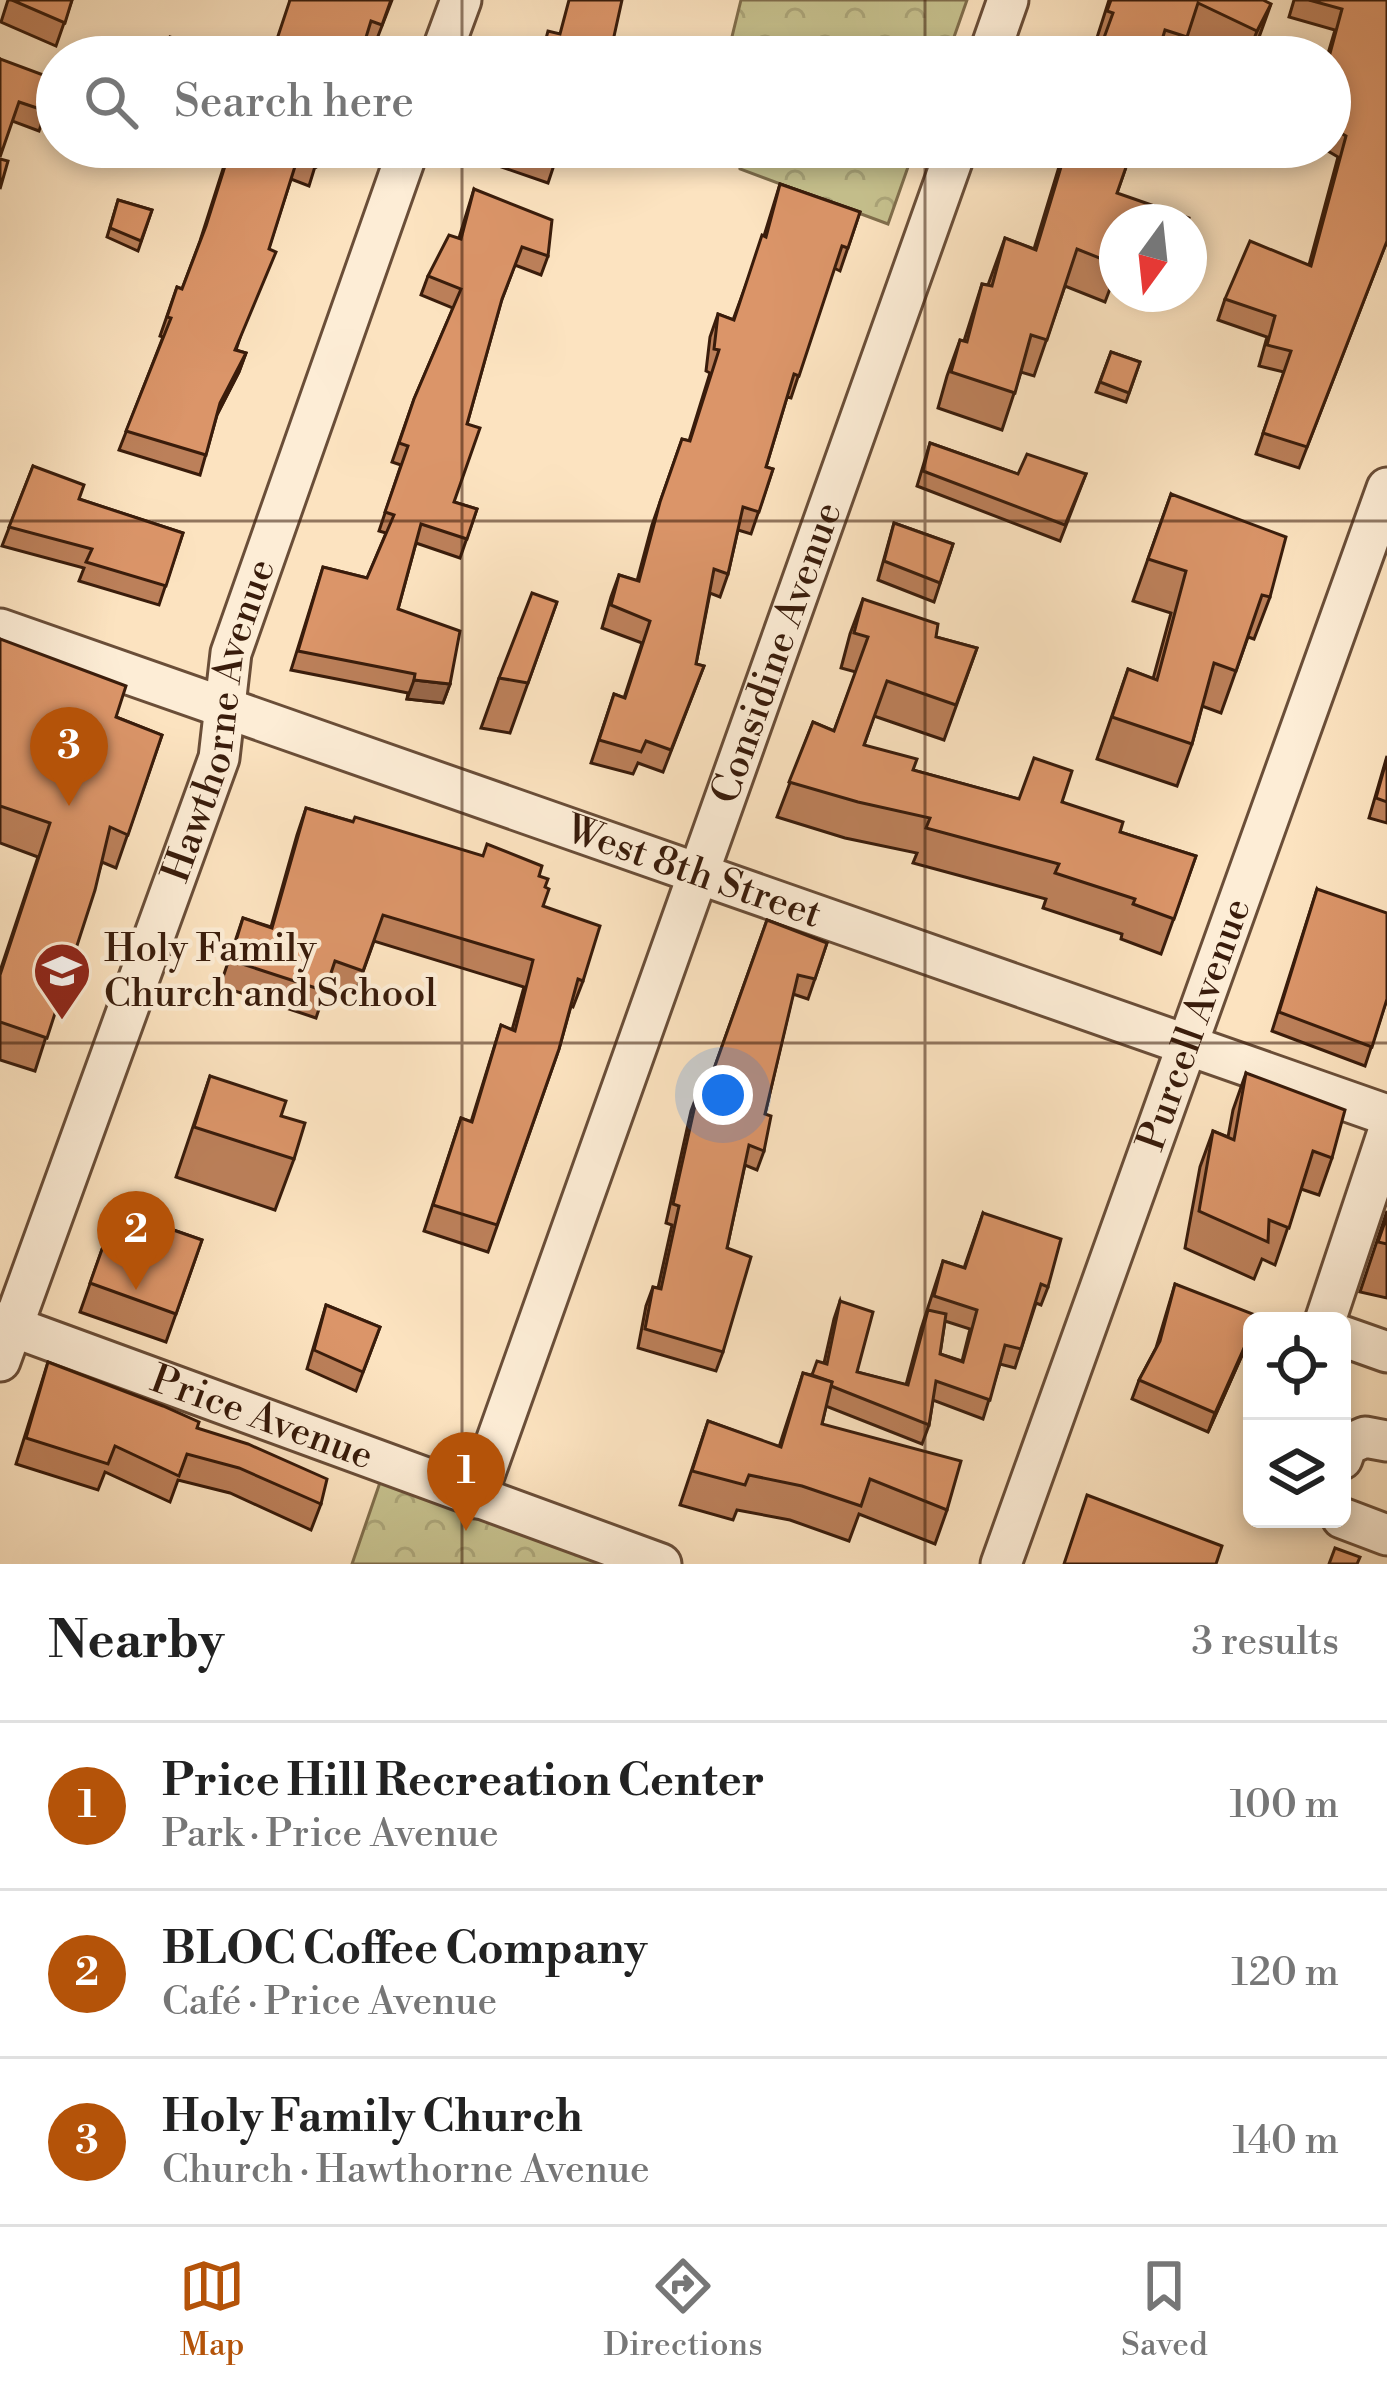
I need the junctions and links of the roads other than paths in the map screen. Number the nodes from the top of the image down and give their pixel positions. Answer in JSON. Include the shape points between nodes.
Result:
{"nodes":[{"id":1,"x":460,"y":0,"type":"edge"},
{"id":2,"x":1008,"y":0,"type":"edge"},
{"id":3,"x":447,"y":36,"type":"edge"},
{"id":4,"x":995,"y":36,"type":"edge"},
{"id":5,"x":402,"y":168,"type":"edge"},
{"id":6,"x":950,"y":168,"type":"edge"},
{"id":7,"x":1387,"y":488,"type":"edge"},
{"id":8,"x":0,"y":629,"type":"edge"},
{"id":9,"x":227,"y":710,"type":"junction"},
{"id":10,"x":702,"y":872,"type":"junction"},
{"id":11,"x":1188,"y":1046,"type":"junction"},
{"id":12,"x":1387,"y":1115,"type":"edge"},
{"id":13,"x":1387,"y":1135,"type":"edge"},
{"id":14,"x":1328,"y":1312,"type":"edge"},
{"id":15,"x":4,"y":1336,"type":"edge"},
{"id":16,"x":1351,"y":1339,"type":"edge"},
{"id":17,"x":1387,"y":1352,"type":"edge"},
{"id":18,"x":1387,"y":1441,"type":"edge"},
{"id":19,"x":1351,"y":1443,"type":"edge"},
{"id":20,"x":476,"y":1498,"type":"junction"},
{"id":21,"x":1351,"y":1521,"type":"edge"},
{"id":22,"x":1387,"y":1534,"type":"edge"},
{"id":23,"x":661,"y":1564,"type":"edge"},
{"id":24,"x":1001,"y":1564,"type":"edge"}],
"edges":[{"from":1,"to":3,"type":"street"},
{"from":2,"to":4,"type":"street"},
{"from":5,"to":9,"type":"street","name":"Hawthorne Avenue","via":[[231,653]]},
{"from":6,"to":10,"type":"street","name":"Considine Avenue"},
{"from":7,"to":11,"type":"street","name":"Purcell Avenue"},
{"from":8,"to":9,"type":"street","name":"West 8th Street"},
{"from":9,"to":10,"type":"street","name":"West 8th Street"},
{"from":9,"to":15,"type":"street","name":"Hawthorne Avenue","via":[[219,758]]},
{"from":10,"to":11,"type":"street","name":"West 8th Street"},
{"from":10,"to":20,"type":"street","name":"Considine Avenue"},
{"from":11,"to":12,"type":"street","name":"West 8th Street"},
{"from":11,"to":24,"type":"street","name":"Purcell Avenue"},
{"from":13,"to":14,"type":"street"},
{"from":15,"to":20,"type":"street","name":"Price Avenue"},
{"from":16,"to":17,"type":"street"},
{"from":18,"to":19,"type":"street"},
{"from":20,"to":23,"type":"street","name":"Price Avenue"},
{"from":21,"to":22,"type":"street"}]}
